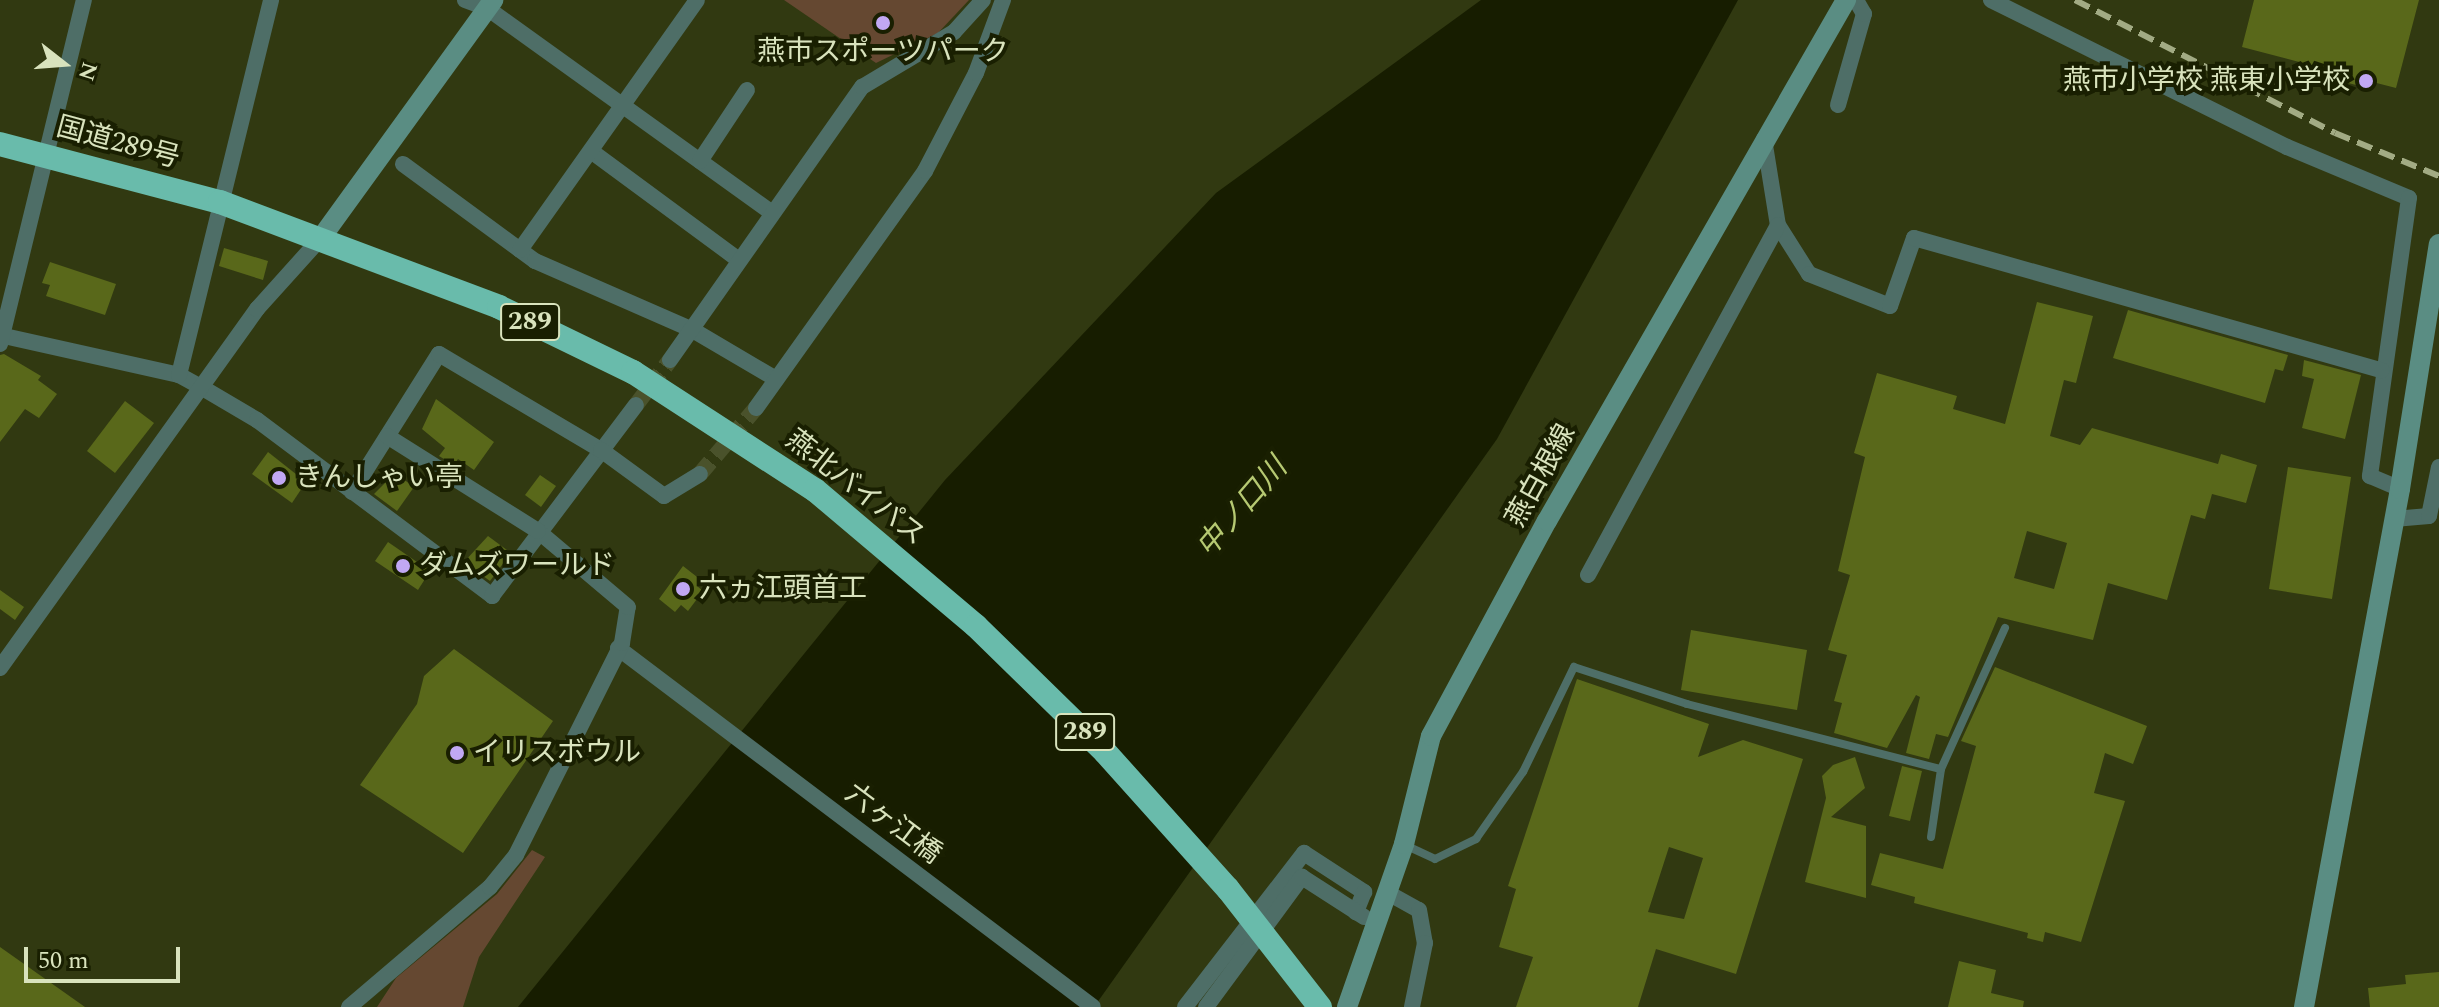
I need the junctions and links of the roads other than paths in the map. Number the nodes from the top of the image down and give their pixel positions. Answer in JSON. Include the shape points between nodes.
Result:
{"nodes":[{"id":1,"x":84,"y":0,"type":"edge"},
{"id":2,"x":271,"y":0,"type":"edge"},
{"id":3,"x":465,"y":0,"type":"edge"},
{"id":4,"x":697,"y":0,"type":"edge"},
{"id":5,"x":983,"y":0,"type":"edge"},
{"id":6,"x":1003,"y":0,"type":"edge"},
{"id":7,"x":1846,"y":0,"type":"edge"},
{"id":8,"x":1856,"y":0,"type":"edge"},
{"id":9,"x":1991,"y":0,"type":"edge"},
{"id":10,"x":490,"y":4,"type":"edge"},
{"id":11,"x":747,"y":90,"type":"dead end"},
{"id":12,"x":1838,"y":105,"type":"dead end"},
{"id":13,"x":624,"y":107,"type":"junction"},
{"id":14,"x":1764,"y":139,"type":"junction"},
{"id":15,"x":0,"y":144,"type":"edge"},
{"id":16,"x":591,"y":151,"type":"junction"},
{"id":17,"x":49,"y":154,"type":"junction"},
{"id":18,"x":700,"y":161,"type":"junction"},
{"id":19,"x":403,"y":164,"type":"dead end"},
{"id":20,"x":220,"y":202,"type":"junction"},
{"id":21,"x":771,"y":212,"type":"junction"},
{"id":22,"x":1778,"y":225,"type":"junction"},
{"id":23,"x":321,"y":238,"type":"junction"},
{"id":24,"x":2439,"y":244,"type":"edge"},
{"id":25,"x":520,"y":250,"type":"junction"},
{"id":26,"x":739,"y":260,"type":"junction"},
{"id":27,"x":691,"y":329,"type":"junction"},
{"id":28,"x":2,"y":338,"type":"edge"},
{"id":29,"x":670,"y":360,"type":"tunnel mouth"},
{"id":30,"x":2382,"y":370,"type":"junction"},
{"id":31,"x":179,"y":375,"type":"junction"},
{"id":32,"x":776,"y":379,"type":"junction"},
{"id":33,"x":201,"y":387,"type":"junction"},
{"id":34,"x":636,"y":405,"type":"tunnel mouth"},
{"id":35,"x":756,"y":408,"type":"tunnel mouth"},
{"id":36,"x":387,"y":436,"type":"junction"},
{"id":37,"x":601,"y":450,"type":"junction"},
{"id":38,"x":2439,"y":467,"type":"edge"},
{"id":39,"x":700,"y":474,"type":"tunnel mouth"},
{"id":40,"x":2400,"y":489,"type":"junction"},
{"id":41,"x":352,"y":492,"type":"junction"},
{"id":42,"x":2394,"y":519,"type":"junction"},
{"id":43,"x":2434,"y":521,"type":"edge"},
{"id":44,"x":538,"y":531,"type":"junction"},
{"id":45,"x":1588,"y":575,"type":"dead end"},
{"id":46,"x":2005,"y":628,"type":"dead end"},
{"id":47,"x":618,"y":648,"type":"junction"},
{"id":48,"x":0,"y":668,"type":"edge"},
{"id":49,"x":1941,"y":769,"type":"junction"},
{"id":50,"x":1931,"y":837,"type":"dead end"},
{"id":51,"x":1404,"y":844,"type":"junction"},
{"id":52,"x":1388,"y":893,"type":"junction"},
{"id":53,"x":1356,"y":912,"type":"junction"},
{"id":54,"x":1377,"y":924,"type":"junction"},
{"id":55,"x":387,"y":972,"type":"junction"},
{"id":56,"x":349,"y":1007,"type":"edge"},
{"id":57,"x":360,"y":1007,"type":"edge"},
{"id":58,"x":1093,"y":1007,"type":"edge"},
{"id":59,"x":1185,"y":1007,"type":"edge"},
{"id":60,"x":1206,"y":1007,"type":"edge"},
{"id":61,"x":1320,"y":1007,"type":"edge"},
{"id":62,"x":1347,"y":1007,"type":"edge"},
{"id":63,"x":1412,"y":1007,"type":"edge"},
{"id":64,"x":2304,"y":1007,"type":"edge"}],
"edges":[{"from":1,"to":17,"type":"street"},
{"from":2,"to":20,"type":"street"},
{"from":3,"to":10,"type":"street"},
{"from":4,"to":13,"type":"street"},
{"from":5,"to":21,"type":"street","via":[[954,32],[862,87]]},
{"from":6,"to":32,"type":"street","via":[[976,73],[925,171]]},
{"from":7,"to":14,"type":"main road","name":"燕白根線"},
{"from":8,"to":12,"type":"street","via":[[1864,14]]},
{"from":9,"to":30,"type":"street","via":[[2287,147],[2409,198]]},
{"from":10,"to":13,"type":"street"},
{"from":10,"to":23,"type":"main road"},
{"from":11,"to":18,"type":"street"},
{"from":13,"to":16,"type":"street"},
{"from":13,"to":18,"type":"street"},
{"from":14,"to":22,"type":"street"},
{"from":14,"to":51,"type":"main road","name":"燕白根線","via":[[1431,736]]},
{"from":15,"to":17,"type":"highway","name":"国道289号","number":"289"},
{"from":16,"to":25,"type":"street"},
{"from":16,"to":26,"type":"street"},
{"from":17,"to":20,"type":"highway","name":"国道289号","number":"289"},
{"from":17,"to":28,"type":"street"},
{"from":18,"to":21,"type":"street"},
{"from":19,"to":25,"type":"street"},
{"from":20,"to":23,"type":"highway","name":"燕北バイパス","number":"289"},
{"from":20,"to":31,"type":"street"},
{"from":21,"to":26,"type":"street"},
{"from":22,"to":30,"type":"street","via":[[1809,274],[1890,306],[1914,238]]},
{"from":22,"to":45,"type":"street"},
{"from":23,"to":33,"type":"street","via":[[257,309]]},
{"from":23,"to":61,"type":"highway","name":"燕北バイパス","number":"289","bridge":true,"via":[[499,307],[633,372],[815,490],[976,626],[1105,752],[1228,889]]},
{"from":24,"to":40,"type":"main road"},
{"from":25,"to":27,"type":"street"},
{"from":26,"to":27,"type":"street"},
{"from":27,"to":29,"type":"street"},
{"from":27,"to":32,"type":"street"},
{"from":28,"to":31,"type":"street"},
{"from":30,"to":40,"type":"street","via":[[2370,476]]},
{"from":31,"to":33,"type":"street"},
{"from":32,"to":35,"type":"street"},
{"from":33,"to":41,"type":"street","via":[[257,420]]},
{"from":33,"to":48,"type":"street"},
{"from":34,"to":37,"type":"street"},
{"from":36,"to":37,"type":"street","via":[[439,354]]},
{"from":36,"to":41,"type":"street"},
{"from":36,"to":44,"type":"street"},
{"from":37,"to":39,"type":"street","via":[[664,496]]},
{"from":37,"to":44,"type":"street"},
{"from":38,"to":43,"type":"street"},
{"from":40,"to":42,"type":"main road"},
{"from":41,"to":44,"type":"street","via":[[492,596]]},
{"from":42,"to":43,"type":"street"},
{"from":42,"to":64,"type":"main road"},
{"from":44,"to":47,"type":"street","via":[[628,607]]},
{"from":46,"to":49,"type":"lane"},
{"from":47,"to":55,"type":"street","via":[[516,855],[490,887]]},
{"from":47,"to":58,"type":"street","name":"六ヶ江橋"},
{"from":49,"to":50,"type":"lane"},
{"from":49,"to":51,"type":"lane","via":[[1687,704],[1574,667],[1523,772],[1476,839],[1435,859]]},
{"from":51,"to":52,"type":"main road","name":"燕白根線"},
{"from":52,"to":54,"type":"main road","name":"燕白根線"},
{"from":52,"to":63,"type":"street","via":[[1419,910],[1425,943]]},
{"from":53,"to":54,"type":"street"},
{"from":53,"to":59,"type":"street","via":[[1364,892],[1304,853]]},
{"from":53,"to":60,"type":"street","via":[[1302,877]]},
{"from":54,"to":62,"type":"main road","name":"燕白根線"},
{"from":55,"to":56,"type":"street"},
{"from":55,"to":57,"type":"street"}]}
